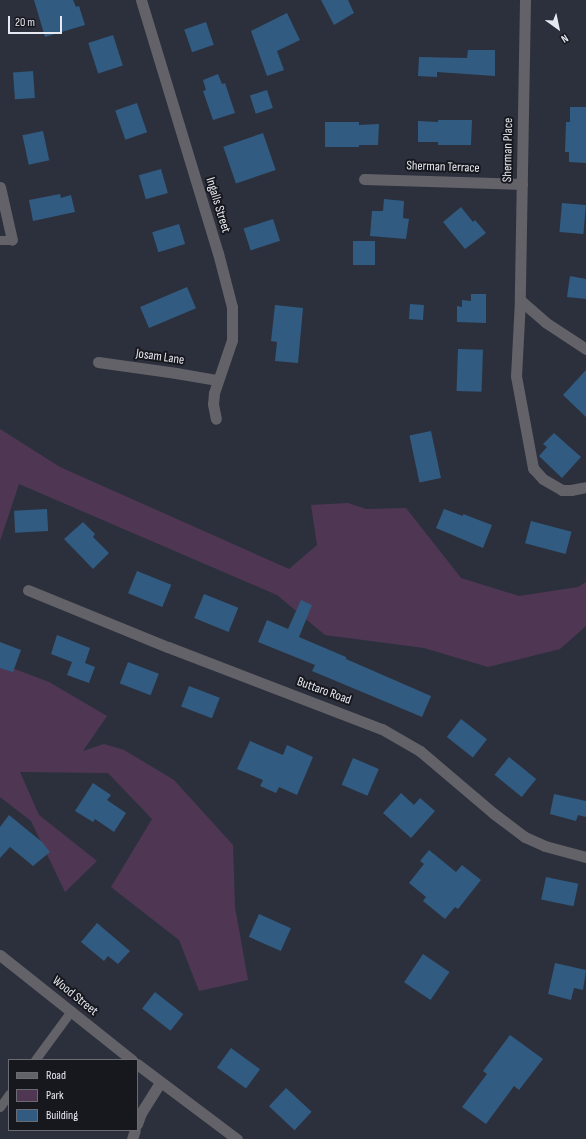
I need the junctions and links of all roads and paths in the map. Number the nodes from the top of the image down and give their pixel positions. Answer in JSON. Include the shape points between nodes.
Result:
{"nodes":[{"id":1,"x":141,"y":0,"type":"edge"},
{"id":2,"x":525,"y":0,"type":"edge"},
{"id":3,"x":364,"y":179,"type":"dead end"},
{"id":4,"x":522,"y":184,"type":"junction"},
{"id":5,"x":0,"y":187,"type":"edge"},
{"id":6,"x":0,"y":240,"type":"edge"},
{"id":7,"x":12,"y":240,"type":"joint"},
{"id":8,"x":520,"y":300,"type":"junction"},
{"id":9,"x":586,"y":349,"type":"edge"},
{"id":10,"x":98,"y":362,"type":"dead end"},
{"id":11,"x":217,"y":380,"type":"junction"},
{"id":12,"x":216,"y":419,"type":"dead end"},
{"id":13,"x":586,"y":487,"type":"edge"},
{"id":14,"x":28,"y":590,"type":"dead end"},
{"id":15,"x":586,"y":857,"type":"edge"},
{"id":16,"x":0,"y":955,"type":"edge"},
{"id":17,"x":71,"y":1010,"type":"junction"},
{"id":18,"x":36,"y":1059,"type":"edge"},
{"id":19,"x":131,"y":1059,"type":"edge"},
{"id":20,"x":138,"y":1065,"type":"edge"},
{"id":21,"x":160,"y":1083,"type":"junction"},
{"id":22,"x":8,"y":1095,"type":"edge"},
{"id":23,"x":0,"y":1107,"type":"edge"},
{"id":24,"x":138,"y":1121,"type":"edge"},
{"id":25,"x":237,"y":1139,"type":"edge"}],
"edges":[{"from":1,"to":11,"type":"street","name":"Ingalls Street","via":[[232,307],[232,340]]},
{"from":2,"to":4,"type":"street","name":"Sherman Place"},
{"from":3,"to":4,"type":"street","name":"Sherman Terrace"},
{"from":4,"to":8,"type":"street","name":"Sherman Place"},
{"from":5,"to":7,"type":"street"},
{"from":6,"to":7,"type":"lane"},
{"from":8,"to":9,"type":"street","via":[[545,322]]},
{"from":8,"to":13,"type":"street","name":"Sherman Place","via":[[516,376],[530,462],[539,476],[554,487],[571,490]]},
{"from":10,"to":11,"type":"street","name":"Josam Lane"},
{"from":11,"to":12,"type":"street","name":"Ingalls Street","via":[[213,404]]},
{"from":14,"to":15,"type":"street","name":"Buttaro Road","via":[[388,732],[420,751],[522,835],[545,846]]},
{"from":16,"to":17,"type":"street","name":"Wood Street"},
{"from":17,"to":18,"type":"lane"},
{"from":17,"to":19,"type":"street","name":"Wood Street"},
{"from":20,"to":21,"type":"street"},
{"from":21,"to":24,"type":"street"},
{"from":21,"to":25,"type":"street"},
{"from":22,"to":23,"type":"lane"}]}
